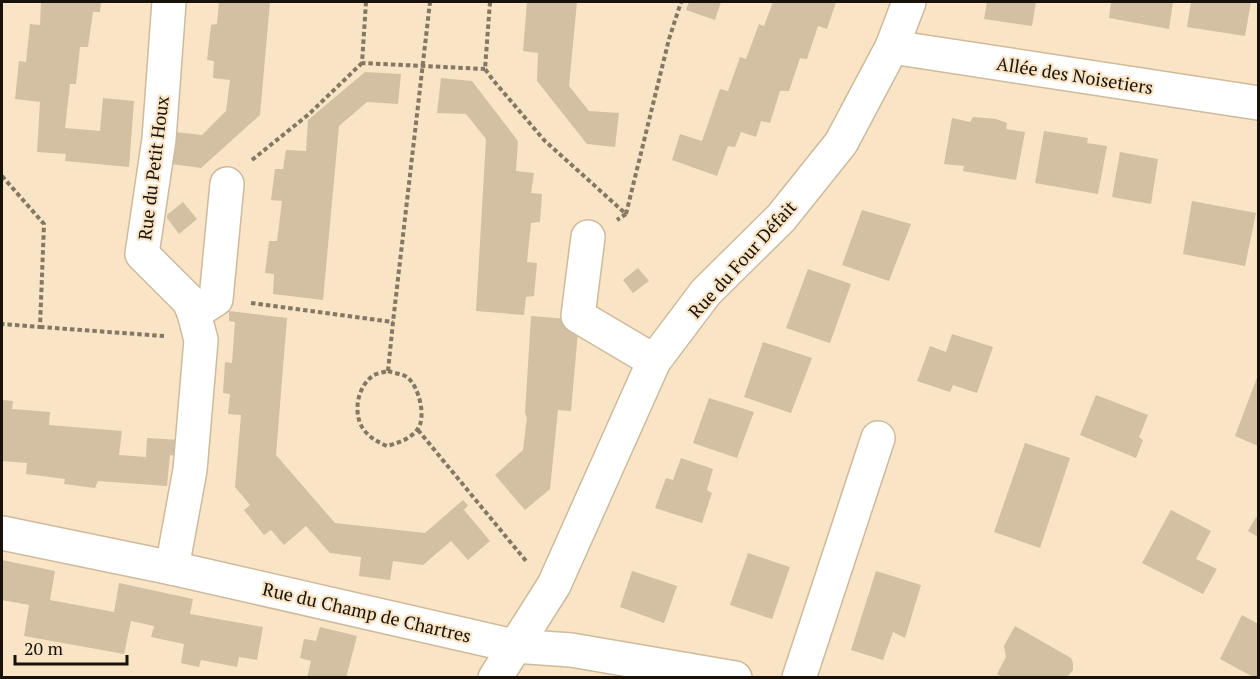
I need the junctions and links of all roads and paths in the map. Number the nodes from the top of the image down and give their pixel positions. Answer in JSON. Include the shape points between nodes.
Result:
{"nodes":[{"id":1,"x":169,"y":2,"type":"edge"},
{"id":2,"x":366,"y":2,"type":"edge"},
{"id":3,"x":430,"y":2,"type":"edge"},
{"id":4,"x":490,"y":2,"type":"edge"},
{"id":5,"x":681,"y":2,"type":"edge"},
{"id":6,"x":909,"y":2,"type":"edge"},
{"id":7,"x":892,"y":47,"type":"junction"},
{"id":8,"x":362,"y":63,"type":"junction"},
{"id":9,"x":423,"y":66,"type":"junction"},
{"id":10,"x":485,"y":69,"type":"junction"},
{"id":11,"x":1258,"y":103,"type":"edge"},
{"id":12,"x":2,"y":176,"type":"edge"},
{"id":13,"x":227,"y":184,"type":"joint"},
{"id":14,"x":626,"y":214,"type":"junction"},
{"id":15,"x":588,"y":237,"type":"joint"},
{"id":16,"x":204,"y":317,"type":"junction"},
{"id":17,"x":393,"y":322,"type":"junction"},
{"id":18,"x":2,"y":324,"type":"edge"},
{"id":19,"x":40,"y":327,"type":"junction"},
{"id":20,"x":654,"y":361,"type":"junction"},
{"id":21,"x":388,"y":371,"type":"junction"},
{"id":22,"x":418,"y":430,"type":"junction"},
{"id":23,"x":878,"y":438,"type":"dead end"},
{"id":24,"x":2,"y":533,"type":"edge"},
{"id":25,"x":172,"y":568,"type":"junction"},
{"id":26,"x":550,"y":591,"type":"junction"},
{"id":27,"x":514,"y":646,"type":"junction"},
{"id":28,"x":495,"y":678,"type":"edge"},
{"id":29,"x":735,"y":678,"type":"edge"},
{"id":30,"x":799,"y":678,"type":"edge"}],
"edges":[{"from":1,"to":16,"type":"street","name":"Rue du Petit Houx","via":[[159,139],[142,254]]},
{"from":2,"to":8,"type":"path"},
{"from":3,"to":9,"type":"path"},
{"from":4,"to":10,"type":"path"},
{"from":5,"to":14,"type":"path"},
{"from":6,"to":7,"type":"street","name":"Rue du Four Défait"},
{"from":7,"to":11,"type":"street","name":"Allée des Noisetiers"},
{"from":7,"to":20,"type":"street","name":"Rue du Four Défait","via":[[841,143],[781,218],[706,292]]},
{"from":8,"to":9,"type":"path"},
{"from":8,"to":13,"type":"path"},
{"from":9,"to":10,"type":"path"},
{"from":9,"to":17,"type":"path"},
{"from":10,"to":14,"type":"path","via":[[544,140]]},
{"from":12,"to":19,"type":"path","via":[[44,224]]},
{"from":13,"to":16,"type":"street"},
{"from":14,"to":15,"type":"path"},
{"from":15,"to":20,"type":"street","via":[[578,316]]},
{"from":16,"to":17,"type":"path"},
{"from":16,"to":19,"type":"path","via":[[171,336]]},
{"from":16,"to":25,"type":"street","via":[[190,470]]},
{"from":17,"to":21,"type":"path"},
{"from":18,"to":19,"type":"path"},
{"from":20,"to":26,"type":"street","name":"Rue du Four Défait"},
{"from":21,"to":22,"type":"path","via":[[405,376],[414,385],[422,415]]},
{"from":21,"to":22,"type":"path","via":[[375,374],[358,398],[357,414],[363,429],[387,446]]},
{"from":22,"to":26,"type":"path"},
{"from":23,"to":30,"type":"street"},
{"from":24,"to":25,"type":"street","name":"Rue du Champ de Chartres"},
{"from":25,"to":27,"type":"street","name":"Rue du Champ de Chartres"},
{"from":26,"to":27,"type":"street","name":"Rue du Four Défait"},
{"from":27,"to":28,"type":"street","name":"Rue du Four Défait"},
{"from":27,"to":29,"type":"street","name":"Rue du Champ de Chartres","via":[[571,650]]}]}
